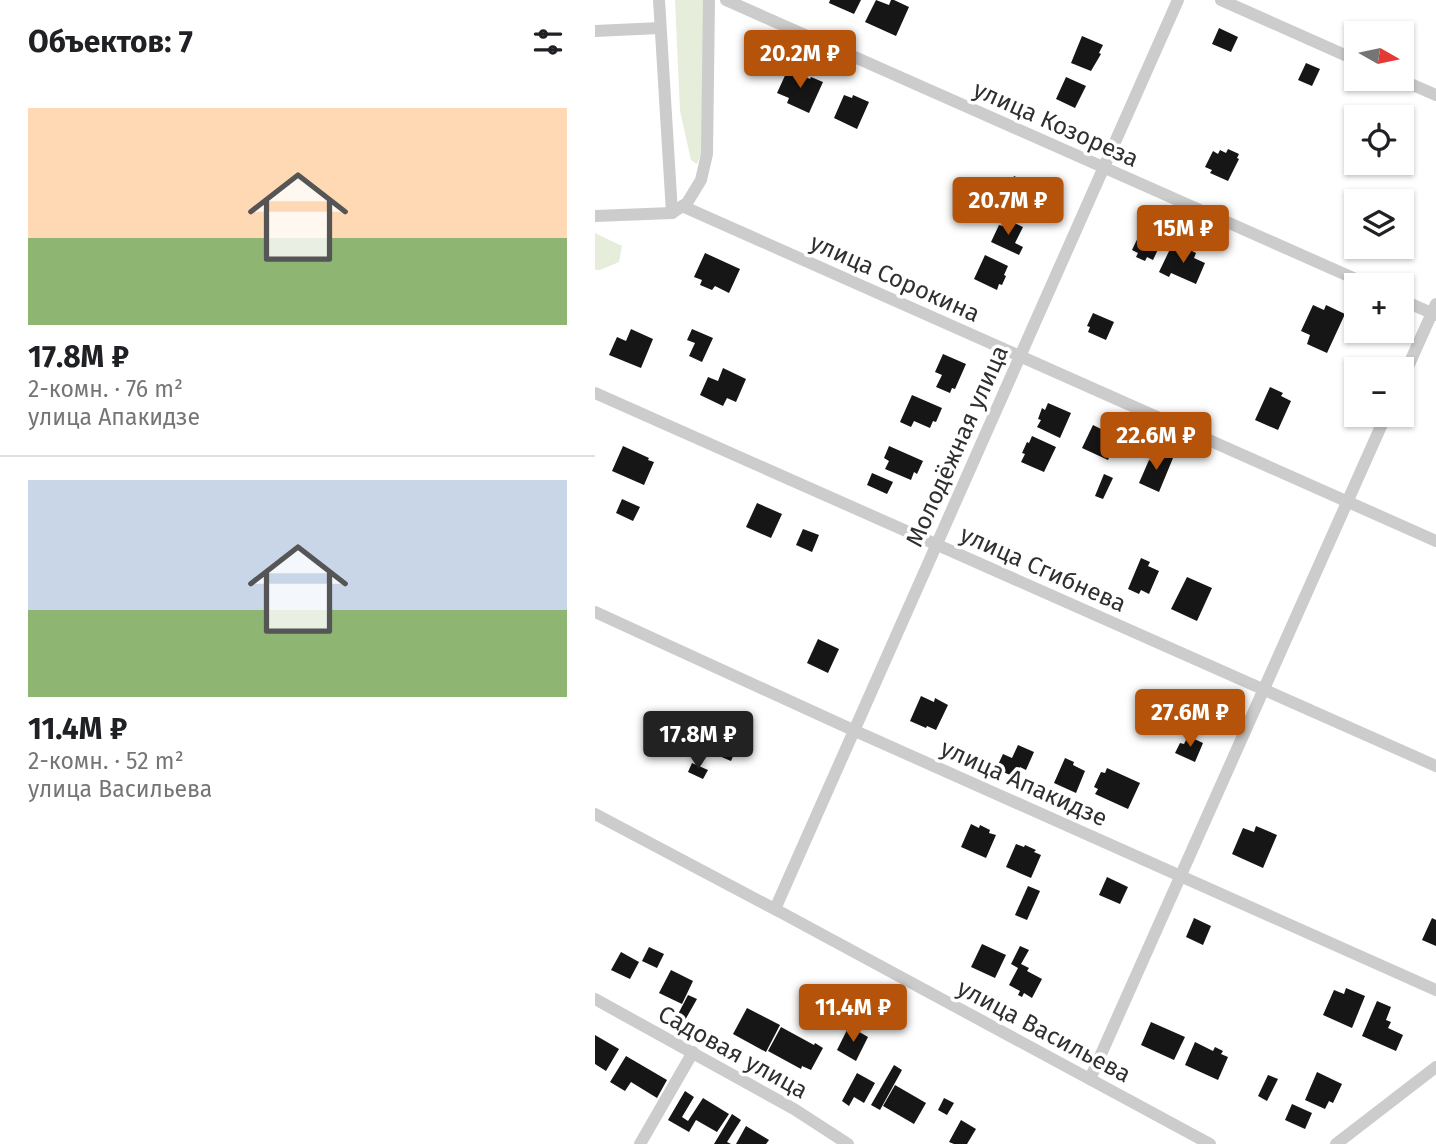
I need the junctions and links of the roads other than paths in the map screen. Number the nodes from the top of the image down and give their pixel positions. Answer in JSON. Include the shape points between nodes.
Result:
{"nodes":[{"id":1,"x":659,"y":0,"type":"edge"},
{"id":2,"x":709,"y":0,"type":"edge"},
{"id":3,"x":726,"y":0,"type":"edge"},
{"id":4,"x":1178,"y":0,"type":"edge"},
{"id":5,"x":1221,"y":0,"type":"edge"},
{"id":6,"x":660,"y":28,"type":"junction"},
{"id":7,"x":595,"y":31,"type":"edge"},
{"id":8,"x":1344,"y":55,"type":"edge"},
{"id":9,"x":1414,"y":85,"type":"edge"},
{"id":10,"x":1436,"y":95,"type":"edge"},
{"id":11,"x":1104,"y":168,"type":"junction"},
{"id":12,"x":677,"y":210,"type":"junction"},
{"id":13,"x":595,"y":216,"type":"edge"},
{"id":14,"x":1344,"y":274,"type":"edge"},
{"id":15,"x":1414,"y":304,"type":"edge"},
{"id":16,"x":1435,"y":310,"type":"edge"},
{"id":17,"x":1020,"y":356,"type":"junction"},
{"id":18,"x":1413,"y":357,"type":"edge"},
{"id":19,"x":595,"y":393,"type":"edge"},
{"id":20,"x":1381,"y":427,"type":"edge"},
{"id":21,"x":1347,"y":502,"type":"junction"},
{"id":22,"x":1436,"y":541,"type":"edge"},
{"id":23,"x":936,"y":545,"type":"junction"},
{"id":24,"x":595,"y":612,"type":"edge"},
{"id":25,"x":1263,"y":690,"type":"junction"},
{"id":26,"x":853,"y":730,"type":"junction"},
{"id":27,"x":1436,"y":766,"type":"edge"},
{"id":28,"x":595,"y":814,"type":"edge"},
{"id":29,"x":1180,"y":876,"type":"junction"},
{"id":30,"x":779,"y":912,"type":"junction"},
{"id":31,"x":1436,"y":990,"type":"edge"},
{"id":32,"x":595,"y":999,"type":"edge"},
{"id":33,"x":692,"y":1052,"type":"junction"},
{"id":34,"x":1436,"y":1067,"type":"edge"},
{"id":35,"x":1090,"y":1079,"type":"junction"},
{"id":36,"x":640,"y":1144,"type":"edge"},
{"id":37,"x":848,"y":1144,"type":"edge"},
{"id":38,"x":1210,"y":1144,"type":"edge"},
{"id":39,"x":1335,"y":1144,"type":"edge"}],
"edges":[{"from":1,"to":6,"type":"street"},
{"from":2,"to":12,"type":"street","via":[[706,155],[701,180]]},
{"from":3,"to":11,"type":"street","name":"улица Козореза"},
{"from":4,"to":11,"type":"street","name":"Молодёжная улица"},
{"from":5,"to":8,"type":"street"},
{"from":6,"to":7,"type":"street"},
{"from":6,"to":12,"type":"street"},
{"from":9,"to":10,"type":"street"},
{"from":11,"to":14,"type":"street","name":"улица Козореза"},
{"from":11,"to":17,"type":"street","name":"Молодёжная улица"},
{"from":12,"to":13,"type":"street"},
{"from":12,"to":17,"type":"street","name":"улица Сорокина"},
{"from":15,"to":16,"type":"street"},
{"from":16,"to":18,"type":"street"},
{"from":17,"to":21,"type":"street","name":"улица Сорокина"},
{"from":17,"to":23,"type":"street","name":"Молодёжная улица"},
{"from":19,"to":23,"type":"street","name":"улица Сгибнева"},
{"from":20,"to":21,"type":"street"},
{"from":21,"to":22,"type":"street","name":"улица Сорокина"},
{"from":21,"to":25,"type":"street"},
{"from":23,"to":25,"type":"street","name":"улица Сгибнева"},
{"from":23,"to":26,"type":"street","name":"Молодёжная улица"},
{"from":24,"to":26,"type":"street","name":"улица Апакидзе"},
{"from":25,"to":27,"type":"street","name":"улица Сгибнева"},
{"from":25,"to":29,"type":"street"},
{"from":26,"to":29,"type":"street","name":"улица Апакидзе"},
{"from":26,"to":30,"type":"street","name":"Молодёжная улица"},
{"from":28,"to":30,"type":"street","name":"улица Васильева"},
{"from":29,"to":31,"type":"street","name":"улица Апакидзе"},
{"from":29,"to":35,"type":"street"},
{"from":30,"to":35,"type":"street","name":"улица Васильева"},
{"from":32,"to":33,"type":"street","name":"Садовая улица"},
{"from":33,"to":36,"type":"street"},
{"from":33,"to":37,"type":"street","name":"Садовая улица"},
{"from":34,"to":39,"type":"street"},
{"from":35,"to":38,"type":"street","name":"улица Васильева"}]}
